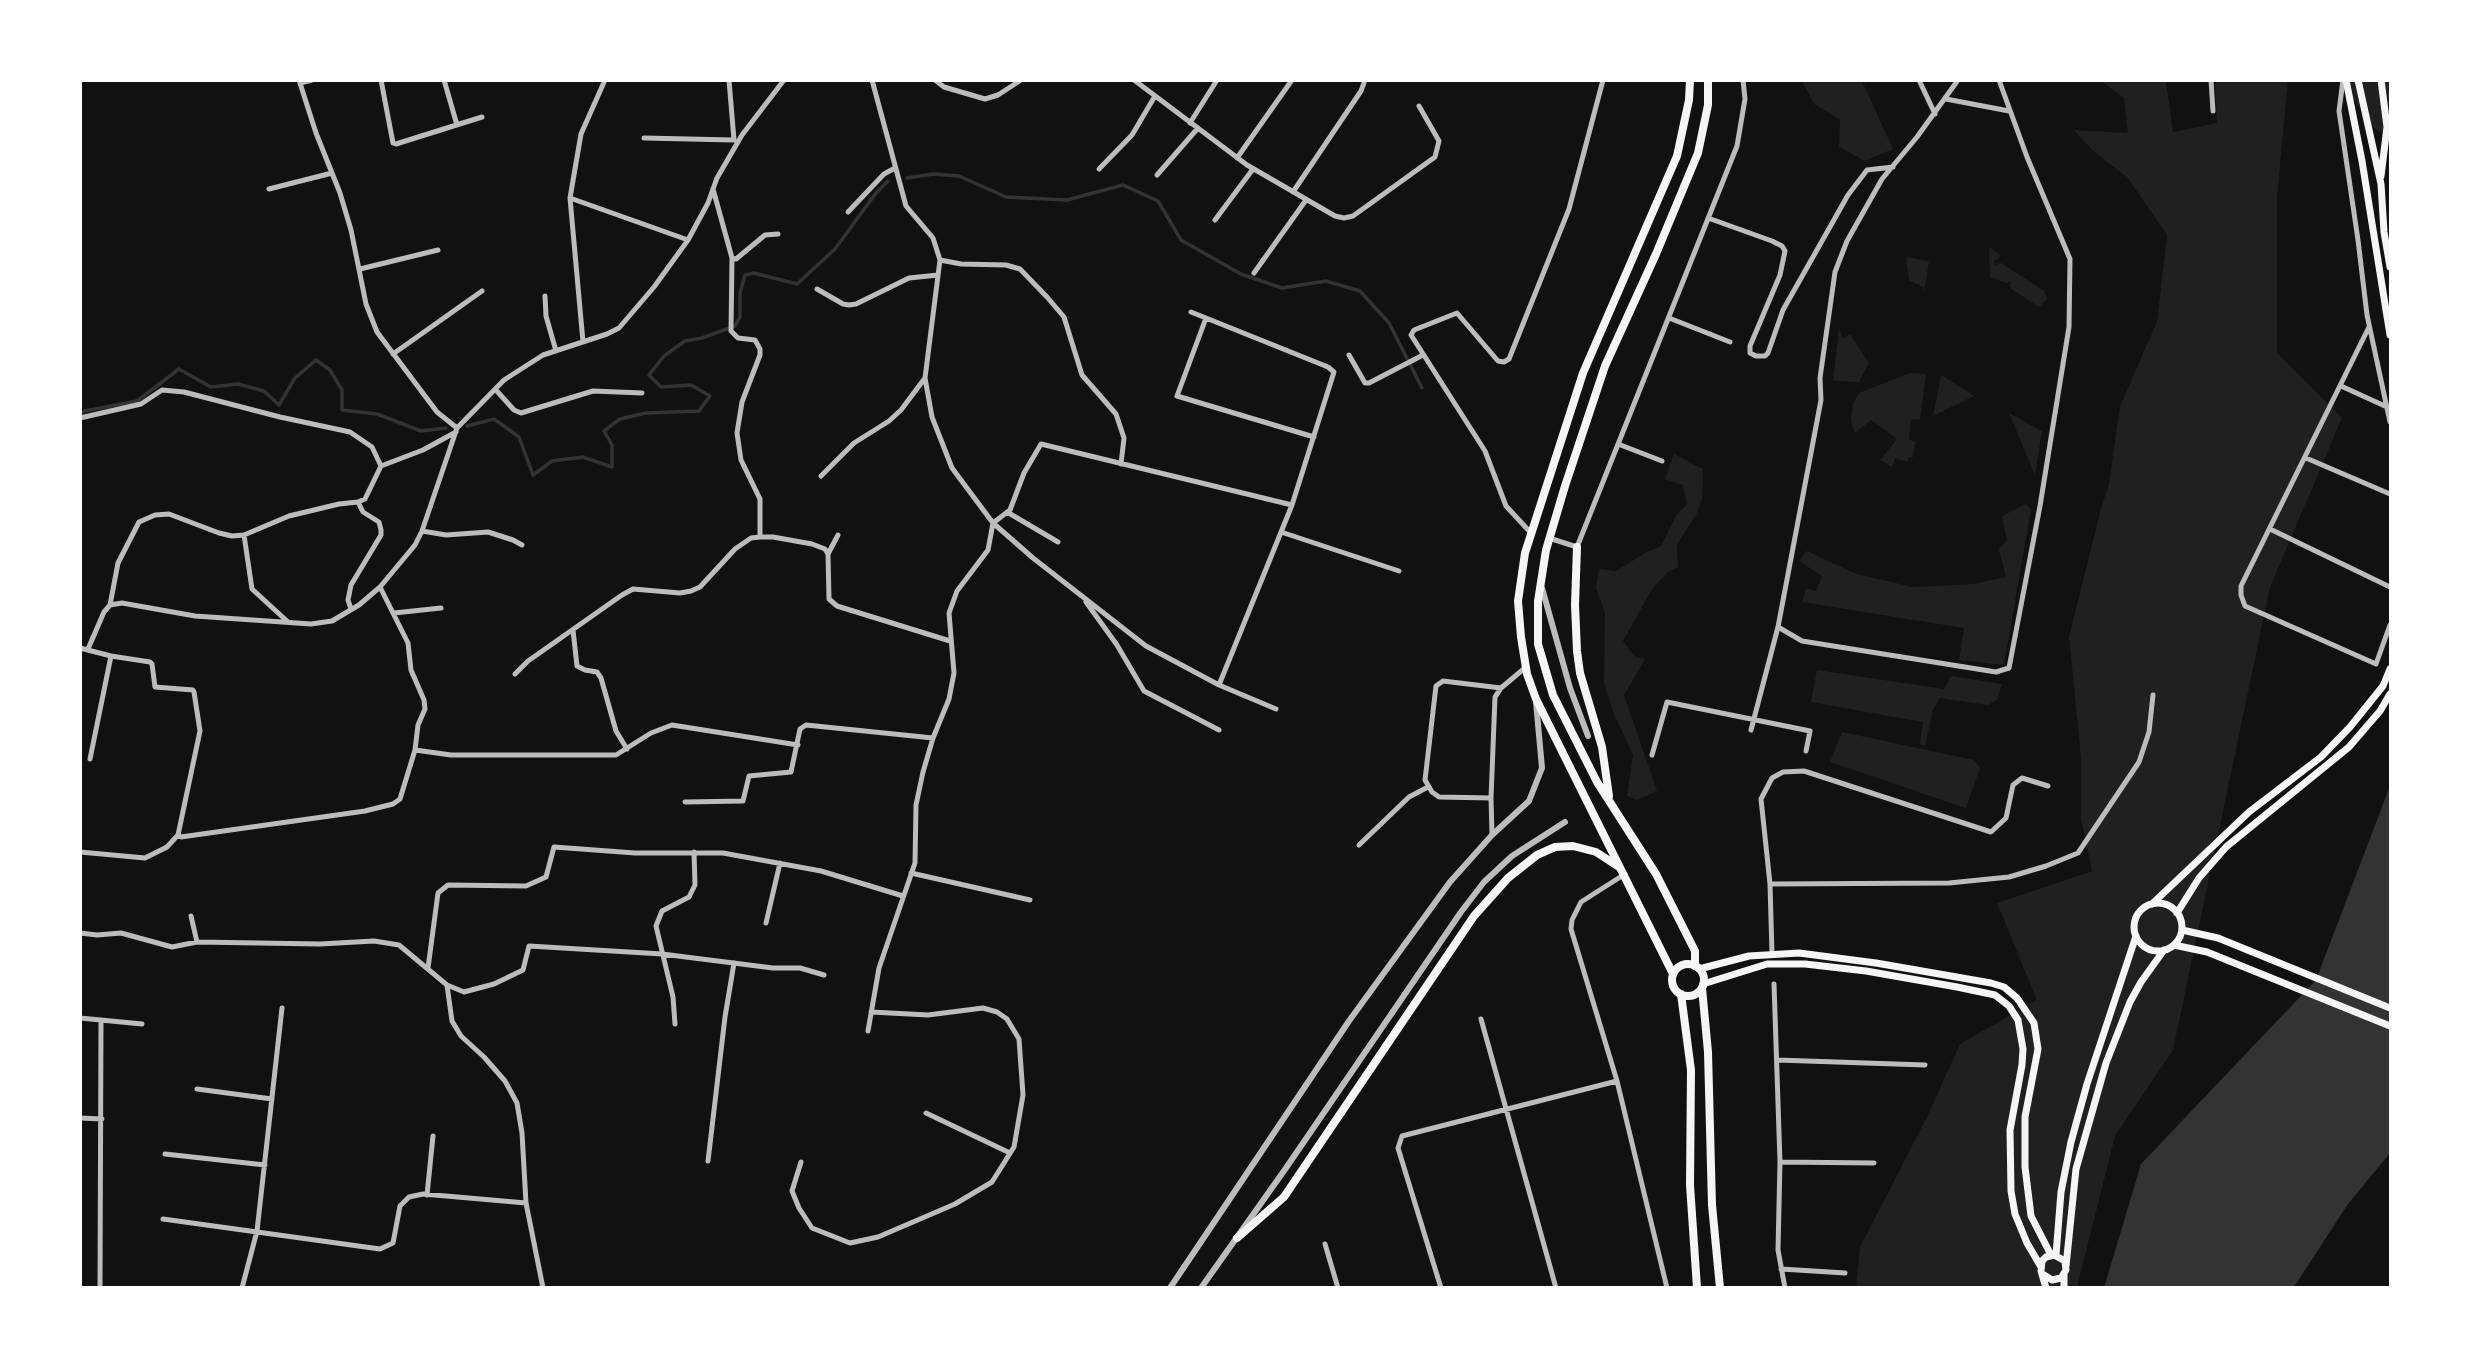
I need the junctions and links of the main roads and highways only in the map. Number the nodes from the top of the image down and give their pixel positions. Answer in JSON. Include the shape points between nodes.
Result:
{"nodes":[{"id":1,"x":1690,"y":80,"type":"edge"},
{"id":2,"x":1708,"y":80,"type":"edge"},
{"id":3,"x":2345,"y":80,"type":"edge"},
{"id":4,"x":2358,"y":80,"type":"edge"},
{"id":5,"x":2381,"y":80,"type":"edge"},
{"id":6,"x":2381,"y":184,"type":"junction"},
{"id":7,"x":2390,"y":267,"type":"edge"},
{"id":8,"x":2390,"y":335,"type":"edge"},
{"id":9,"x":1577,"y":547,"type":"road end"},
{"id":10,"x":2390,"y":669,"type":"edge"},
{"id":11,"x":2390,"y":694,"type":"edge"},
{"id":12,"x":1612,"y":806,"type":"junction"},
{"id":13,"x":1623,"y":871,"type":"junction"},
{"id":14,"x":2152,"y":904,"type":"junction"},
{"id":15,"x":2178,"y":914,"type":"junction"},
{"id":16,"x":2182,"y":930,"type":"junction"},
{"id":17,"x":2136,"y":936,"type":"junction"},
{"id":18,"x":2174,"y":945,"type":"junction"},
{"id":19,"x":2164,"y":950,"type":"junction"},
{"id":20,"x":1697,"y":968,"type":"junction"},
{"id":21,"x":1674,"y":974,"type":"junction"},
{"id":22,"x":1703,"y":986,"type":"junction"},
{"id":23,"x":1681,"y":994,"type":"junction"},
{"id":24,"x":2390,"y":1008,"type":"edge"},
{"id":25,"x":2390,"y":1026,"type":"edge"},
{"id":26,"x":1237,"y":1238,"type":"road end"},
{"id":27,"x":2054,"y":1255,"type":"junction"},
{"id":28,"x":2041,"y":1266,"type":"junction"},
{"id":29,"x":2065,"y":1270,"type":"junction"},
{"id":30,"x":2044,"y":1275,"type":"junction"},
{"id":31,"x":1697,"y":1287,"type":"edge"},
{"id":32,"x":1720,"y":1287,"type":"edge"},
{"id":33,"x":2046,"y":1287,"type":"edge"},
{"id":34,"x":2064,"y":1287,"type":"edge"}],
"edges":[{"from":1,"to":13,"type":"main road","via":[[1677,156],[1583,373],[1525,553],[1518,601],[1526,667],[1536,699]]},
{"from":2,"to":12,"type":"main road","via":[[1698,153],[1605,366],[1549,538],[1538,601],[1538,644],[1545,673]]},
{"from":3,"to":8,"type":"main road"},
{"from":4,"to":6,"type":"main road"},
{"from":5,"to":6,"type":"main road","via":[[2387,127]]},
{"from":6,"to":7,"type":"main road"},
{"from":9,"to":12,"type":"main road","via":[[1580,673],[1602,747]]},
{"from":10,"to":14,"type":"main road","via":[[2350,727],[2321,757],[2249,812]]},
{"from":11,"to":15,"type":"main road","via":[[2349,747],[2227,847],[2199,878]]},
{"from":12,"to":20,"type":"main road","via":[[1656,874],[1695,951]]},
{"from":13,"to":21,"type":"main road"},
{"from":13,"to":26,"type":"main road","via":[[1596,852],[1555,846],[1508,878],[1474,916],[1284,1197]]},
{"from":14,"to":15,"type":"main road","via":[[2169,906]]},
{"from":14,"to":17,"type":"main road","via":[[2138,914]]},
{"from":15,"to":16,"type":"main road"},
{"from":16,"to":18,"type":"main road"},
{"from":16,"to":24,"type":"main road","via":[[2218,938]]},
{"from":17,"to":19,"type":"main road","via":[[2147,948]]},
{"from":17,"to":27,"type":"main road","via":[[2068,1153]]},
{"from":18,"to":19,"type":"main road"},
{"from":18,"to":25,"type":"main road","via":[[2207,953]]},
{"from":19,"to":29,"type":"main road","via":[[2136,992],[2106,1063],[2076,1168]]},
{"from":20,"to":21,"type":"main road","via":[[1685,965]]},
{"from":20,"to":22,"type":"main road"},
{"from":20,"to":27,"type":"main road","via":[[1731,959],[1800,953],[2004,987],[2034,1023],[2038,1049],[2025,1117],[2025,1167],[2031,1216]]},
{"from":21,"to":23,"type":"main road","via":[[1673,985]]},
{"from":22,"to":23,"type":"main road","via":[[1694,995]]},
{"from":22,"to":28,"type":"main road","via":[[1767,964],[1805,964],[1956,987],[1995,995],[2010,1006],[2018,1020],[2023,1049],[2010,1130],[2011,1191],[2015,1214]]},
{"from":22,"to":32,"type":"main road"},
{"from":23,"to":31,"type":"main road","via":[[1691,1070],[1690,1185]]},
{"from":27,"to":28,"type":"main road"},
{"from":27,"to":29,"type":"main road","via":[[2065,1261]]},
{"from":28,"to":30,"type":"main road"},
{"from":29,"to":30,"type":"main road","via":[[2056,1280]]},
{"from":29,"to":34,"type":"main road"},
{"from":30,"to":33,"type":"main road"}]}
